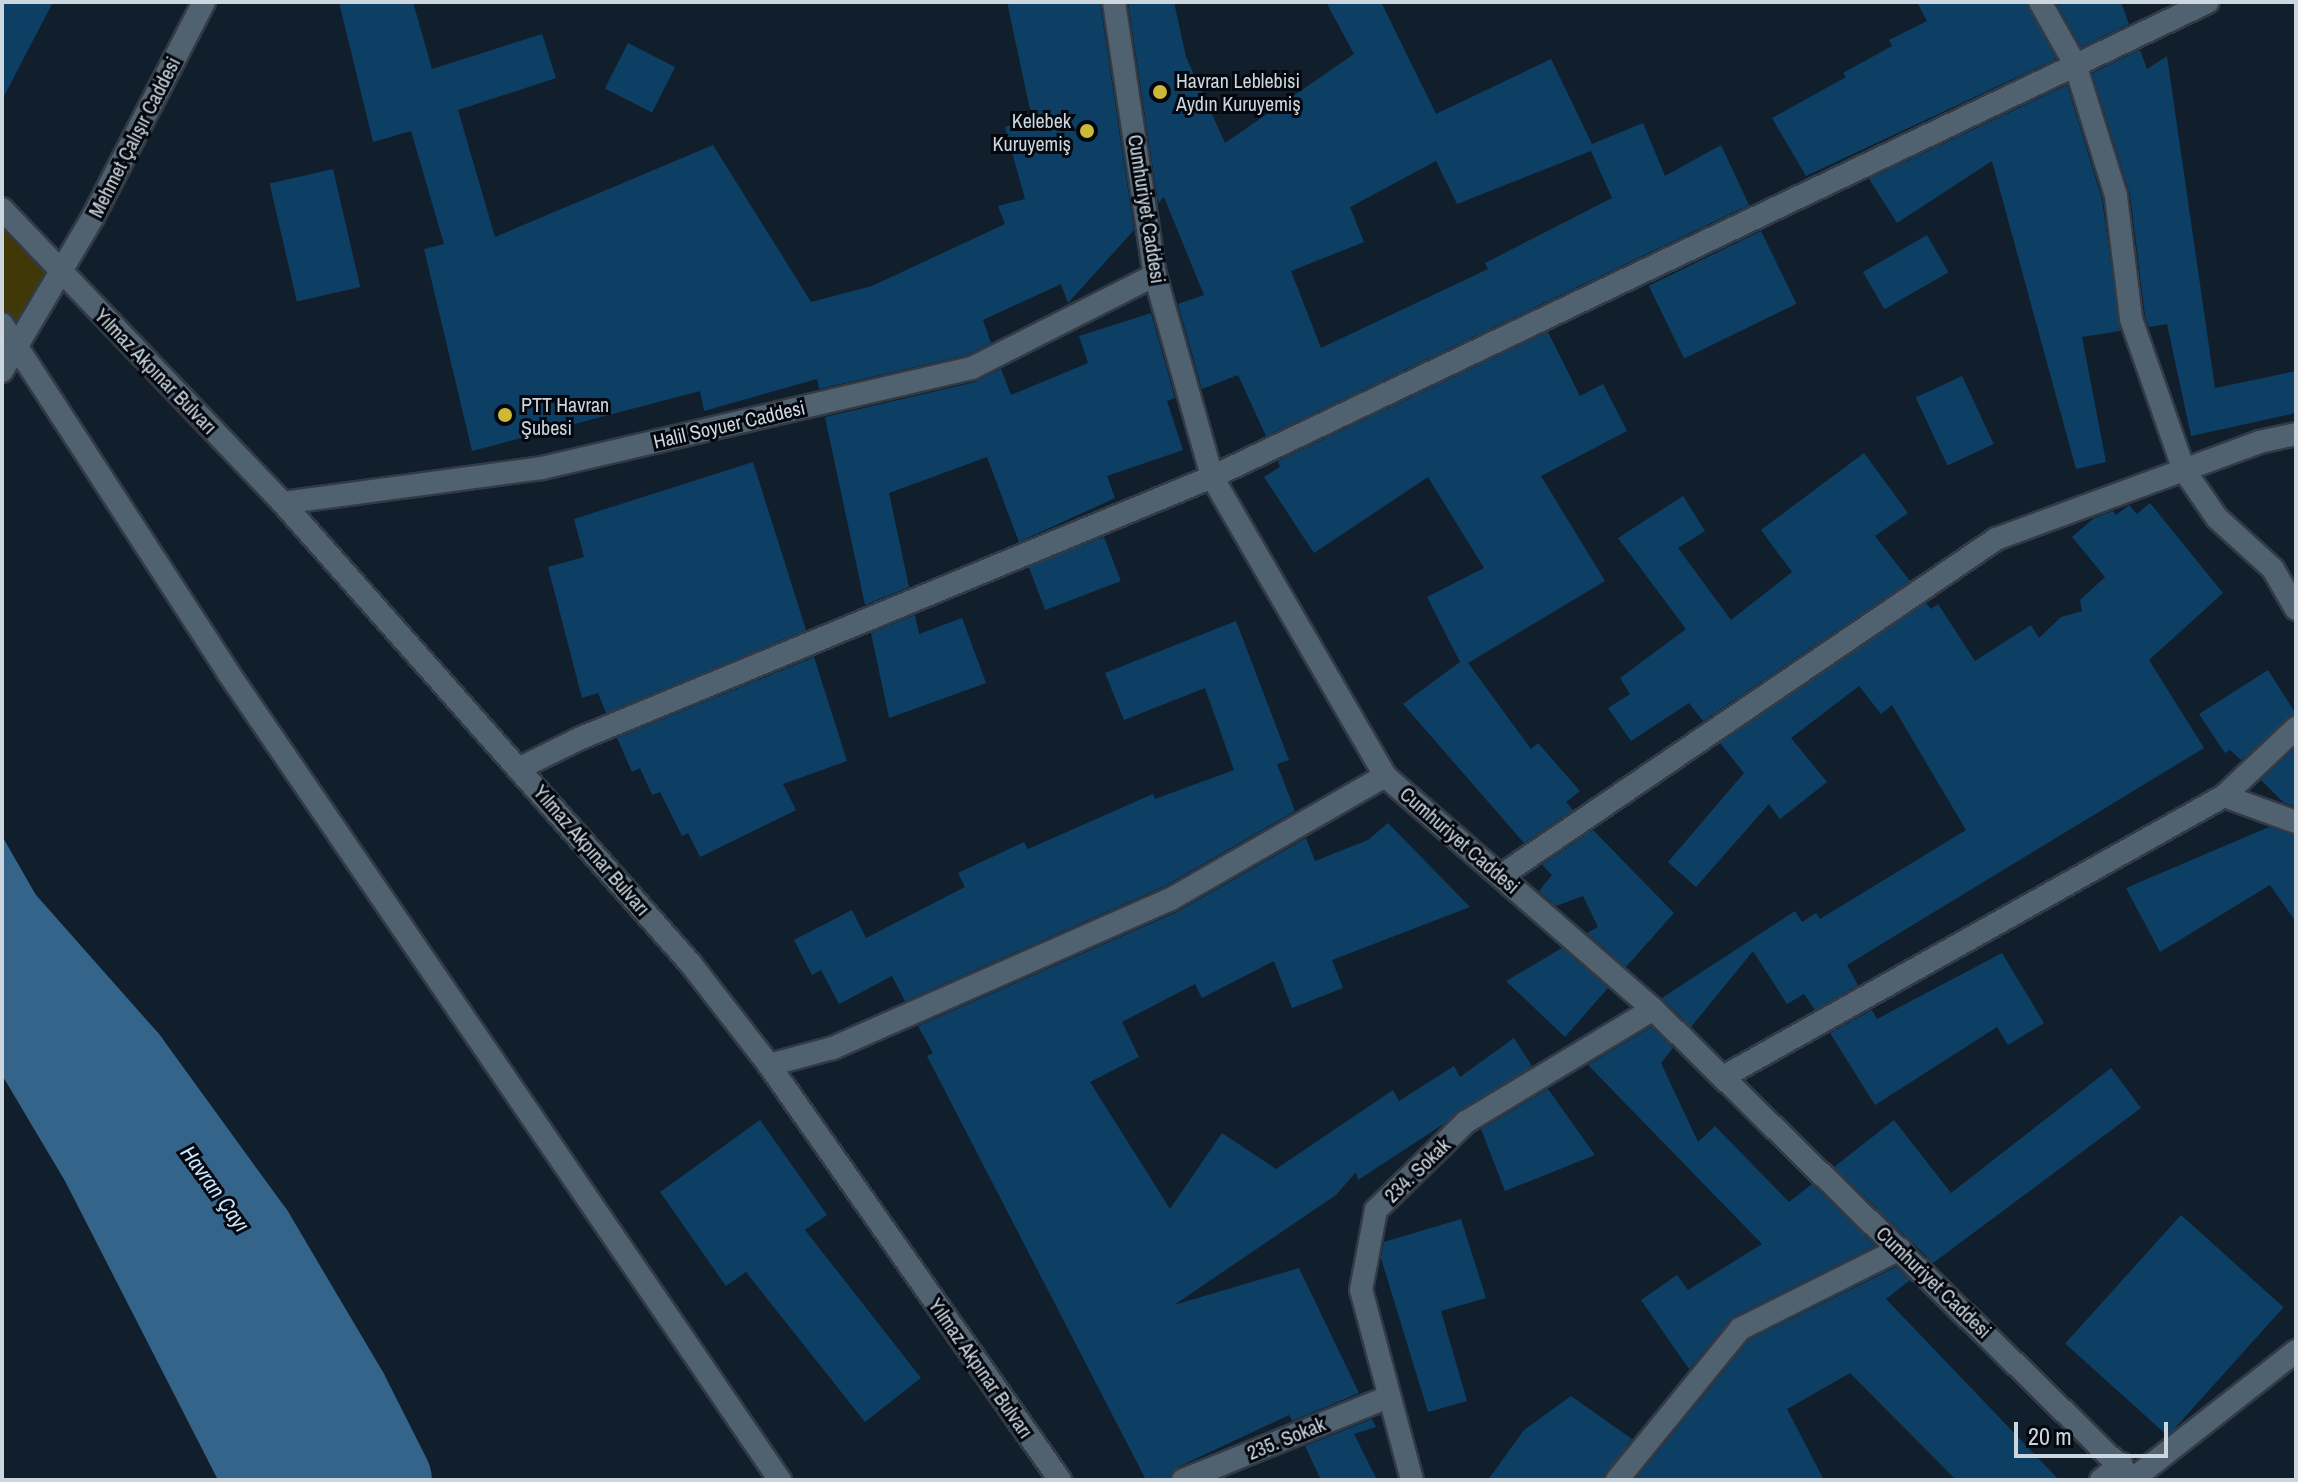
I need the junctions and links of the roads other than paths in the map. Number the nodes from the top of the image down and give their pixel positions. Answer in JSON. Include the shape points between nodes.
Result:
{"nodes":[{"id":1,"x":204,"y":2,"type":"edge"},
{"id":2,"x":1114,"y":2,"type":"edge"},
{"id":3,"x":2040,"y":2,"type":"edge"},
{"id":4,"x":2208,"y":2,"type":"edge"},
{"id":5,"x":2075,"y":64,"type":"junction"},
{"id":6,"x":2,"y":209,"type":"edge"},
{"id":7,"x":62,"y":271,"type":"junction"},
{"id":8,"x":1155,"y":275,"type":"junction"},
{"id":9,"x":2,"y":324,"type":"edge"},
{"id":10,"x":17,"y":347,"type":"junction"},
{"id":11,"x":2,"y":371,"type":"edge"},
{"id":12,"x":2296,"y":434,"type":"edge"},
{"id":13,"x":2184,"y":470,"type":"junction"},
{"id":14,"x":1212,"y":477,"type":"junction"},
{"id":15,"x":283,"y":503,"type":"junction"},
{"id":16,"x":2296,"y":609,"type":"edge"},
{"id":17,"x":2296,"y":728,"type":"edge"},
{"id":18,"x":520,"y":768,"type":"junction"},
{"id":19,"x":1385,"y":776,"type":"junction"},
{"id":20,"x":2224,"y":796,"type":"junction"},
{"id":21,"x":2296,"y":822,"type":"edge"},
{"id":22,"x":1502,"y":875,"type":"junction"},
{"id":23,"x":1653,"y":1009,"type":"junction"},
{"id":24,"x":769,"y":1065,"type":"junction"},
{"id":25,"x":1723,"y":1077,"type":"junction"},
{"id":26,"x":1900,"y":1249,"type":"junction"},
{"id":27,"x":2296,"y":1351,"type":"edge"},
{"id":28,"x":1388,"y":1397,"type":"junction"},
{"id":29,"x":2129,"y":1474,"type":"edge"},
{"id":30,"x":780,"y":1480,"type":"edge"},
{"id":31,"x":1060,"y":1480,"type":"edge"},
{"id":32,"x":1183,"y":1480,"type":"edge"},
{"id":33,"x":1412,"y":1480,"type":"edge"},
{"id":34,"x":1617,"y":1480,"type":"edge"},
{"id":35,"x":2101,"y":1480,"type":"edge"}],
"edges":[{"from":1,"to":7,"type":"street","name":"Mehmet Çalışır Caddesi"},
{"from":2,"to":8,"type":"street","name":"Cumhuriyet Caddesi"},
{"from":3,"to":5,"type":"street"},
{"from":4,"to":5,"type":"street"},
{"from":5,"to":13,"type":"street","via":[[2116,196],[2131,319]]},
{"from":5,"to":14,"type":"street"},
{"from":6,"to":7,"type":"street","name":"Yılmaz Akpınar Bulvarı"},
{"from":7,"to":10,"type":"street","name":"Mehmet Çalışır Caddesi"},
{"from":7,"to":15,"type":"street","name":"Yılmaz Akpınar Bulvarı"},
{"from":8,"to":14,"type":"street","name":"Cumhuriyet Caddesi"},
{"from":8,"to":15,"type":"street","name":"Halil Soyuer Caddesi","via":[[972,368],[542,468]]},
{"from":9,"to":10,"type":"street"},
{"from":10,"to":11,"type":"street","name":"Mehmet Çalışır Caddesi"},
{"from":10,"to":30,"type":"street","via":[[227,671]]},
{"from":12,"to":13,"type":"street"},
{"from":13,"to":16,"type":"street","via":[[2217,518],[2273,569]]},
{"from":13,"to":22,"type":"street","via":[[1996,539]]},
{"from":14,"to":18,"type":"street","via":[[581,738]]},
{"from":14,"to":19,"type":"street","name":"Cumhuriyet Caddesi"},
{"from":15,"to":18,"type":"street","name":"Yılmaz Akpınar Bulvarı"},
{"from":17,"to":20,"type":"street"},
{"from":18,"to":24,"type":"street","name":"Yılmaz Akpınar Bulvarı","via":[[690,963]]},
{"from":19,"to":22,"type":"street","name":"Cumhuriyet Caddesi"},
{"from":19,"to":24,"type":"street","via":[[1171,899],[833,1048]]},
{"from":20,"to":21,"type":"street"},
{"from":20,"to":25,"type":"street"},
{"from":22,"to":23,"type":"street","name":"Cumhuriyet Caddesi"},
{"from":23,"to":25,"type":"street","name":"Cumhuriyet Caddesi"},
{"from":23,"to":28,"type":"street","name":"234. Sokak","via":[[1466,1122],[1376,1210],[1361,1290]]},
{"from":24,"to":31,"type":"street","name":"Yılmaz Akpınar Bulvarı"},
{"from":25,"to":26,"type":"street","name":"Cumhuriyet Caddesi"},
{"from":26,"to":29,"type":"street","name":"Cumhuriyet Caddesi"},
{"from":26,"to":34,"type":"street","via":[[1740,1329]]},
{"from":27,"to":29,"type":"street"},
{"from":28,"to":32,"type":"street","name":"235. Sokak"},
{"from":28,"to":33,"type":"street","name":"234. Sokak"},
{"from":29,"to":35,"type":"street"}]}
